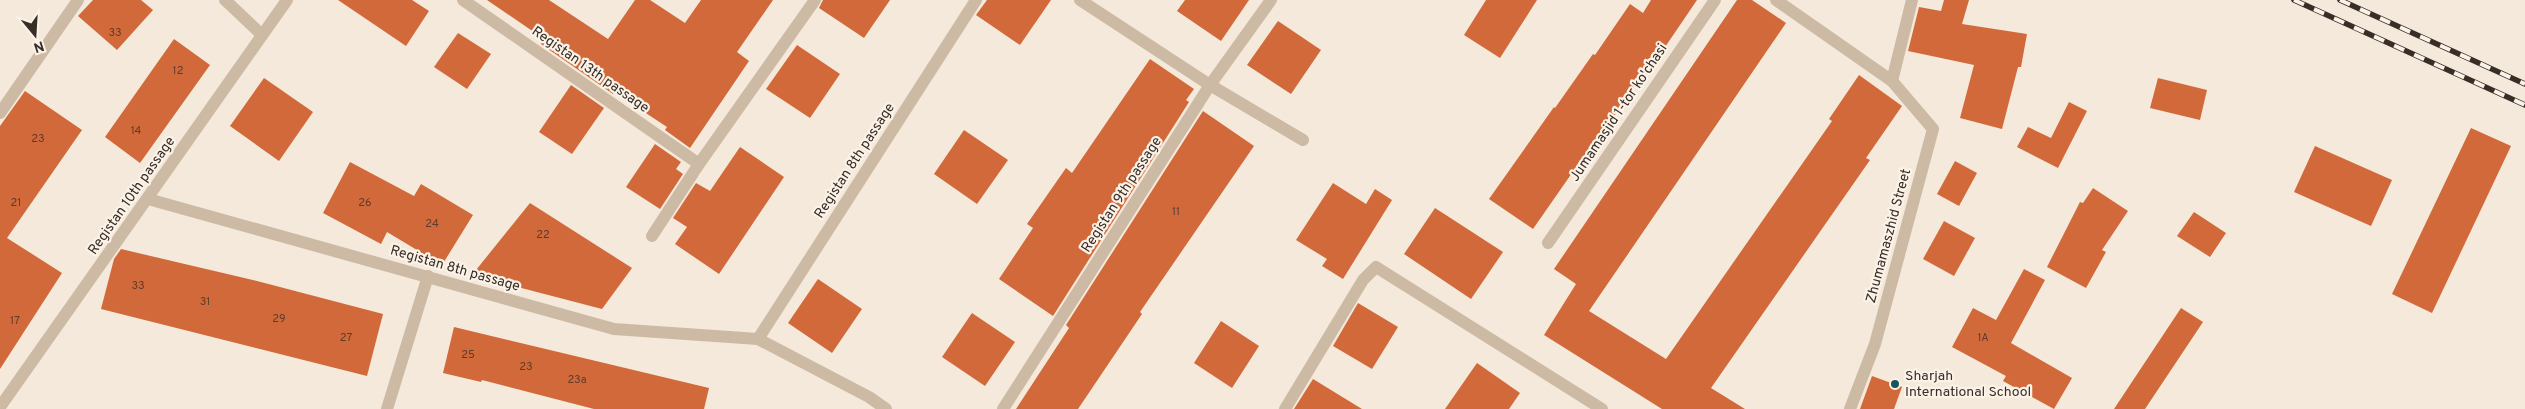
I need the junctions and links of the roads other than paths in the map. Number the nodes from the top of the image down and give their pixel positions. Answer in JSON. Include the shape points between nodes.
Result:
{"nodes":[{"id":1,"x":78,"y":0,"type":"edge"},
{"id":2,"x":225,"y":0,"type":"edge"},
{"id":3,"x":286,"y":0,"type":"edge"},
{"id":4,"x":463,"y":0,"type":"edge"},
{"id":5,"x":815,"y":0,"type":"edge"},
{"id":6,"x":976,"y":0,"type":"edge"},
{"id":7,"x":1080,"y":0,"type":"edge"},
{"id":8,"x":1271,"y":0,"type":"edge"},
{"id":9,"x":1715,"y":0,"type":"edge"},
{"id":10,"x":1776,"y":0,"type":"edge"},
{"id":11,"x":1912,"y":0,"type":"edge"},
{"id":12,"x":262,"y":36,"type":"junction"},
{"id":13,"x":1892,"y":81,"type":"junction"},
{"id":14,"x":1210,"y":85,"type":"junction"},
{"id":15,"x":0,"y":113,"type":"edge"},
{"id":16,"x":1303,"y":140,"type":"dead end"},
{"id":17,"x":699,"y":164,"type":"junction"},
{"id":18,"x":148,"y":200,"type":"junction"},
{"id":19,"x":652,"y":236,"type":"dead end"},
{"id":20,"x":1548,"y":243,"type":"dead end"},
{"id":21,"x":428,"y":276,"type":"junction"},
{"id":22,"x":758,"y":339,"type":"junction"},
{"id":23,"x":0,"y":408,"type":"edge"},
{"id":24,"x":387,"y":409,"type":"edge"},
{"id":25,"x":886,"y":409,"type":"edge"},
{"id":26,"x":1003,"y":409,"type":"edge"},
{"id":27,"x":1285,"y":409,"type":"edge"},
{"id":28,"x":1602,"y":409,"type":"edge"},
{"id":29,"x":1850,"y":409,"type":"edge"}],
"edges":[{"from":1,"to":15,"type":"street"},
{"from":2,"to":12,"type":"street"},
{"from":3,"to":12,"type":"street","name":"Registan 10th passage"},
{"from":4,"to":17,"type":"street","name":"Registan 13th passage"},
{"from":5,"to":17,"type":"street"},
{"from":6,"to":22,"type":"street","name":"Registan 8th passage"},
{"from":7,"to":14,"type":"street"},
{"from":8,"to":14,"type":"street","name":"Registan 9th passage"},
{"from":9,"to":20,"type":"street","name":"Jumamasjid 1-tor ko'chasi"},
{"from":10,"to":13,"type":"street","name":"Zhumamaszhid Street"},
{"from":11,"to":13,"type":"street"},
{"from":12,"to":18,"type":"street","name":"Registan 10th passage"},
{"from":13,"to":29,"type":"street","name":"Zhumamaszhid Street","via":[[1933,129],[1875,344]]},
{"from":14,"to":16,"type":"street"},
{"from":14,"to":26,"type":"street","name":"Registan 9th passage"},
{"from":17,"to":19,"type":"street"},
{"from":18,"to":21,"type":"street","name":"Registan 8th passage"},
{"from":18,"to":23,"type":"street","name":"Registan 10th passage"},
{"from":21,"to":22,"type":"street","name":"Registan 8th passage","via":[[614,329]]},
{"from":21,"to":24,"type":"street"},
{"from":22,"to":25,"type":"street","name":"Registan 8th passage"},
{"from":27,"to":28,"type":"street","via":[[1363,280],[1376,267]]}]}
